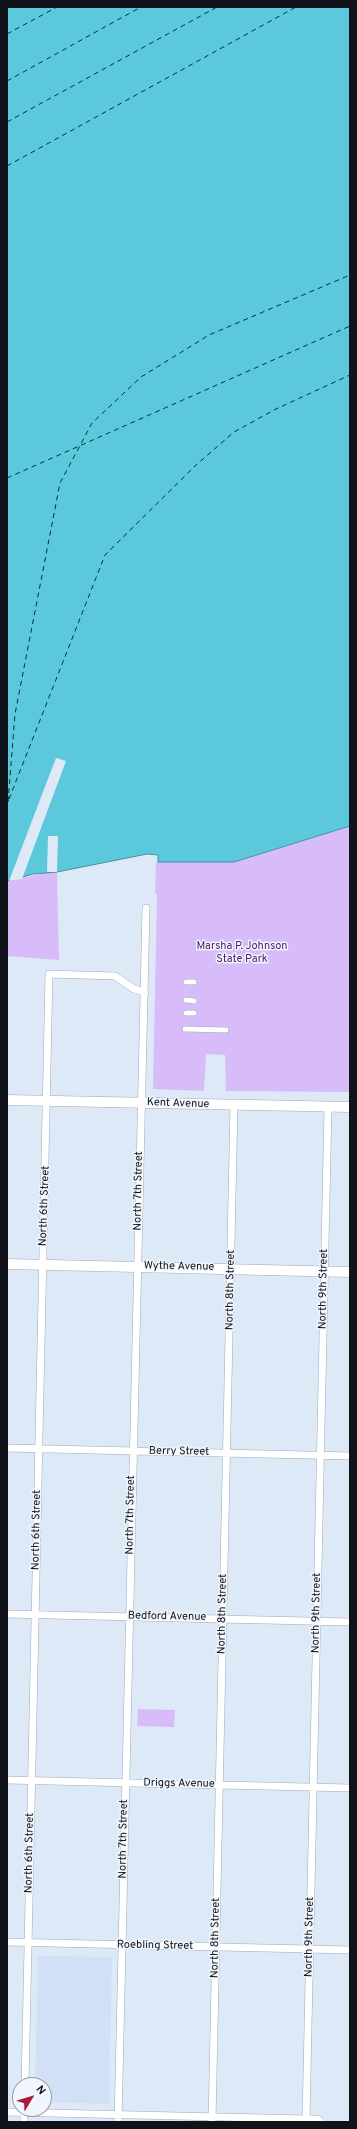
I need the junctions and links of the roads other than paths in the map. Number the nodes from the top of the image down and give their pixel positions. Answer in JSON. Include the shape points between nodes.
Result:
{"nodes":[{"id":1,"x":146,"y":908,"type":"dead end"},
{"id":2,"x":186,"y":982,"type":"dead end"},
{"id":3,"x":194,"y":982,"type":"dead end"},
{"id":4,"x":145,"y":992,"type":"junction"},
{"id":5,"x":186,"y":1000,"type":"dead end"},
{"id":6,"x":194,"y":1001,"type":"dead end"},
{"id":7,"x":186,"y":1013,"type":"dead end"},
{"id":8,"x":194,"y":1013,"type":"dead end"},
{"id":9,"x":185,"y":1029,"type":"dead end"},
{"id":10,"x":226,"y":1030,"type":"dead end"},
{"id":11,"x":7,"y":1100,"type":"edge"},
{"id":12,"x":47,"y":1101,"type":"junction"},
{"id":13,"x":142,"y":1103,"type":"junction"},
{"id":14,"x":234,"y":1105,"type":"junction"},
{"id":15,"x":328,"y":1107,"type":"junction"},
{"id":16,"x":350,"y":1107,"type":"edge"},
{"id":17,"x":7,"y":1264,"type":"edge"},
{"id":18,"x":43,"y":1265,"type":"junction"},
{"id":19,"x":137,"y":1267,"type":"junction"},
{"id":20,"x":231,"y":1268,"type":"junction"},
{"id":21,"x":325,"y":1271,"type":"junction"},
{"id":22,"x":350,"y":1272,"type":"edge"},
{"id":23,"x":7,"y":1448,"type":"edge"},
{"id":24,"x":39,"y":1448,"type":"junction"},
{"id":25,"x":133,"y":1451,"type":"junction"},
{"id":26,"x":227,"y":1453,"type":"junction"},
{"id":27,"x":321,"y":1455,"type":"junction"},
{"id":28,"x":350,"y":1456,"type":"edge"},
{"id":29,"x":7,"y":1614,"type":"edge"},
{"id":30,"x":35,"y":1615,"type":"junction"},
{"id":31,"x":129,"y":1617,"type":"junction"},
{"id":32,"x":223,"y":1619,"type":"junction"},
{"id":33,"x":317,"y":1621,"type":"junction"},
{"id":34,"x":350,"y":1622,"type":"edge"},
{"id":35,"x":7,"y":1780,"type":"edge"},
{"id":36,"x":32,"y":1781,"type":"junction"},
{"id":37,"x":125,"y":1783,"type":"junction"},
{"id":38,"x":220,"y":1785,"type":"junction"},
{"id":39,"x":313,"y":1787,"type":"junction"},
{"id":40,"x":350,"y":1788,"type":"edge"},
{"id":41,"x":7,"y":1942,"type":"edge"},
{"id":42,"x":28,"y":1942,"type":"junction"},
{"id":43,"x":122,"y":1945,"type":"junction"},
{"id":44,"x":216,"y":1947,"type":"junction"},
{"id":45,"x":310,"y":1949,"type":"junction"},
{"id":46,"x":350,"y":1950,"type":"edge"},
{"id":47,"x":25,"y":2077,"type":"edge"},
{"id":48,"x":52,"y":2113,"type":"edge"},
{"id":49,"x":118,"y":2119,"type":"edge"},
{"id":50,"x":306,"y":2119,"type":"junction"},
{"id":51,"x":212,"y":2120,"type":"edge"},
{"id":52,"x":321,"y":2122,"type":"edge"}],
"edges":[{"from":1,"to":4,"type":"street","name":"North 7th Street"},
{"from":2,"to":3,"type":"street"},
{"from":4,"to":12,"type":"street","name":"North 6th Street","via":[[134,989],[115,976],[49,974]]},
{"from":4,"to":13,"type":"street","name":"North 7th Street"},
{"from":5,"to":6,"type":"street"},
{"from":7,"to":8,"type":"street"},
{"from":9,"to":10,"type":"street"},
{"from":11,"to":12,"type":"main road","name":"Kent Avenue"},
{"from":12,"to":13,"type":"main road","name":"Kent Avenue"},
{"from":12,"to":18,"type":"street","name":"North 6th Street"},
{"from":13,"to":14,"type":"main road","name":"Kent Avenue"},
{"from":13,"to":19,"type":"street","name":"North 7th Street"},
{"from":14,"to":15,"type":"main road","name":"Kent Avenue"},
{"from":14,"to":20,"type":"street","name":"North 8th Street"},
{"from":15,"to":16,"type":"main road","name":"Kent Avenue"},
{"from":15,"to":21,"type":"street","name":"North 9th Street"},
{"from":17,"to":18,"type":"main road","name":"Wythe Avenue"},
{"from":18,"to":19,"type":"main road","name":"Wythe Avenue"},
{"from":18,"to":24,"type":"street","name":"North 6th Street"},
{"from":19,"to":20,"type":"main road","name":"Wythe Avenue"},
{"from":19,"to":25,"type":"street","name":"North 7th Street"},
{"from":20,"to":21,"type":"main road","name":"Wythe Avenue"},
{"from":20,"to":26,"type":"street","name":"North 8th Street"},
{"from":21,"to":22,"type":"main road","name":"Wythe Avenue"},
{"from":21,"to":27,"type":"street","name":"North 9th Street"},
{"from":23,"to":24,"type":"street","name":"Berry Street"},
{"from":24,"to":25,"type":"street","name":"Berry Street"},
{"from":24,"to":30,"type":"street","name":"North 6th Street"},
{"from":25,"to":26,"type":"street","name":"Berry Street"},
{"from":25,"to":31,"type":"street","name":"North 7th Street"},
{"from":26,"to":27,"type":"street","name":"Berry Street"},
{"from":26,"to":32,"type":"street","name":"North 8th Street"},
{"from":27,"to":28,"type":"street","name":"Berry Street"},
{"from":27,"to":33,"type":"street","name":"North 9th Street"},
{"from":29,"to":30,"type":"street","name":"Bedford Avenue"},
{"from":30,"to":31,"type":"street","name":"Bedford Avenue"},
{"from":30,"to":36,"type":"street","name":"North 6th Street"},
{"from":31,"to":32,"type":"street","name":"Bedford Avenue"},
{"from":31,"to":37,"type":"street","name":"North 7th Street"},
{"from":32,"to":33,"type":"street","name":"Bedford Avenue"},
{"from":32,"to":38,"type":"street","name":"North 8th Street"},
{"from":33,"to":34,"type":"street","name":"Bedford Avenue"},
{"from":33,"to":39,"type":"street","name":"North 9th Street"},
{"from":35,"to":36,"type":"street","name":"Driggs Avenue"},
{"from":36,"to":37,"type":"street","name":"Driggs Avenue"},
{"from":36,"to":42,"type":"street","name":"North 6th Street"},
{"from":37,"to":38,"type":"street","name":"Driggs Avenue"},
{"from":37,"to":43,"type":"street","name":"North 7th Street"},
{"from":38,"to":39,"type":"street","name":"Driggs Avenue"},
{"from":38,"to":44,"type":"street","name":"North 8th Street"},
{"from":39,"to":40,"type":"street","name":"Driggs Avenue"},
{"from":39,"to":45,"type":"street","name":"North 9th Street"},
{"from":41,"to":42,"type":"street","name":"Roebling Street"},
{"from":42,"to":43,"type":"street","name":"Roebling Street"},
{"from":42,"to":47,"type":"street","name":"North 6th Street"},
{"from":43,"to":44,"type":"street","name":"Roebling Street"},
{"from":43,"to":49,"type":"street","name":"North 7th Street"},
{"from":44,"to":45,"type":"street","name":"Roebling Street"},
{"from":44,"to":51,"type":"street","name":"North 8th Street"},
{"from":45,"to":46,"type":"street","name":"Roebling Street"},
{"from":45,"to":50,"type":"street","name":"North 9th Street"},
{"from":48,"to":49,"type":"street"},
{"from":49,"to":51,"type":"street"},
{"from":50,"to":51,"type":"street"},
{"from":50,"to":52,"type":"street"}]}
